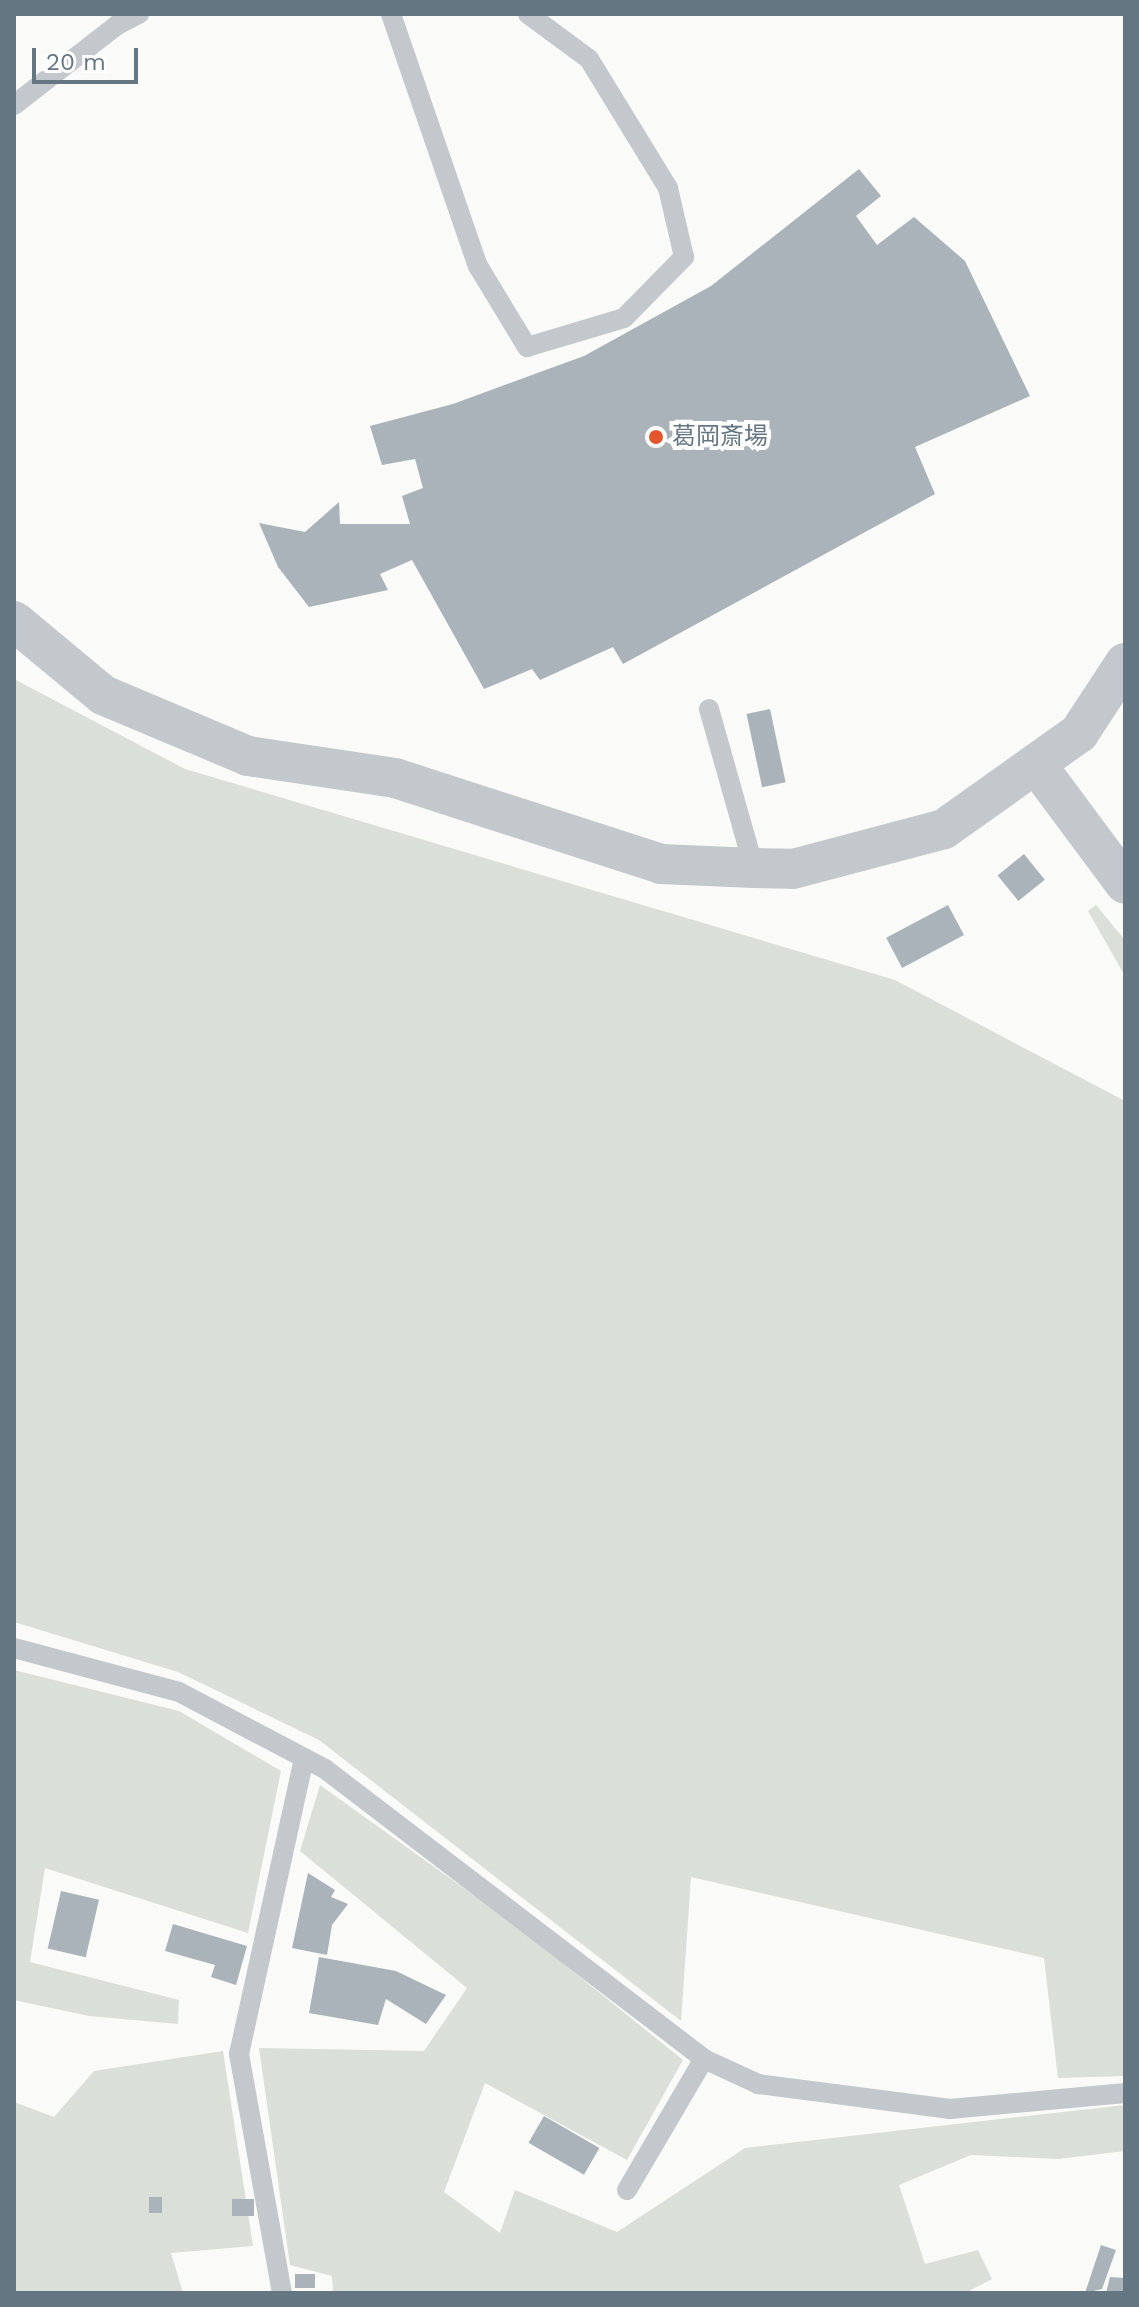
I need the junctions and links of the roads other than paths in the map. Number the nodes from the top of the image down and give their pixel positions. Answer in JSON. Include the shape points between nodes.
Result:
{"nodes":[{"id":1,"x":139,"y":14,"type":"edge"},
{"id":2,"x":391,"y":14,"type":"edge"},
{"id":3,"x":528,"y":14,"type":"edge"},
{"id":4,"x":14,"y":105,"type":"edge"},
{"id":5,"x":14,"y":621,"type":"edge"},
{"id":6,"x":1125,"y":663,"type":"edge"},
{"id":7,"x":709,"y":709,"type":"dead end"},
{"id":8,"x":1036,"y":764,"type":"junction"},
{"id":9,"x":754,"y":868,"type":"junction"},
{"id":10,"x":1125,"y":884,"type":"edge"},
{"id":11,"x":14,"y":1648,"type":"edge"},
{"id":12,"x":304,"y":1758,"type":"junction"},
{"id":13,"x":704,"y":2059,"type":"junction"},
{"id":14,"x":1125,"y":2093,"type":"edge"},
{"id":15,"x":627,"y":2190,"type":"dead end"},
{"id":16,"x":282,"y":2293,"type":"edge"}],
"edges":[{"from":1,"to":4,"type":"lane","via":[[117,25]]},
{"from":2,"to":3,"type":"lane","via":[[478,266],[527,347],[624,318],[684,257],[668,188],[589,59]]},
{"from":5,"to":9,"type":"street","via":[[103,695],[248,756],[395,778],[661,864]]},
{"from":6,"to":8,"type":"street","via":[[1079,733]]},
{"from":7,"to":9,"type":"lane"},
{"from":8,"to":9,"type":"street","via":[[944,829],[793,869]]},
{"from":8,"to":10,"type":"street"},
{"from":11,"to":12,"type":"lane","via":[[179,1692]]},
{"from":12,"to":13,"type":"lane","via":[[351,1788]]},
{"from":12,"to":16,"type":"lane","via":[[239,2054]]},
{"from":13,"to":14,"type":"lane","via":[[758,2084],[950,2109]]},
{"from":13,"to":15,"type":"lane"}]}
